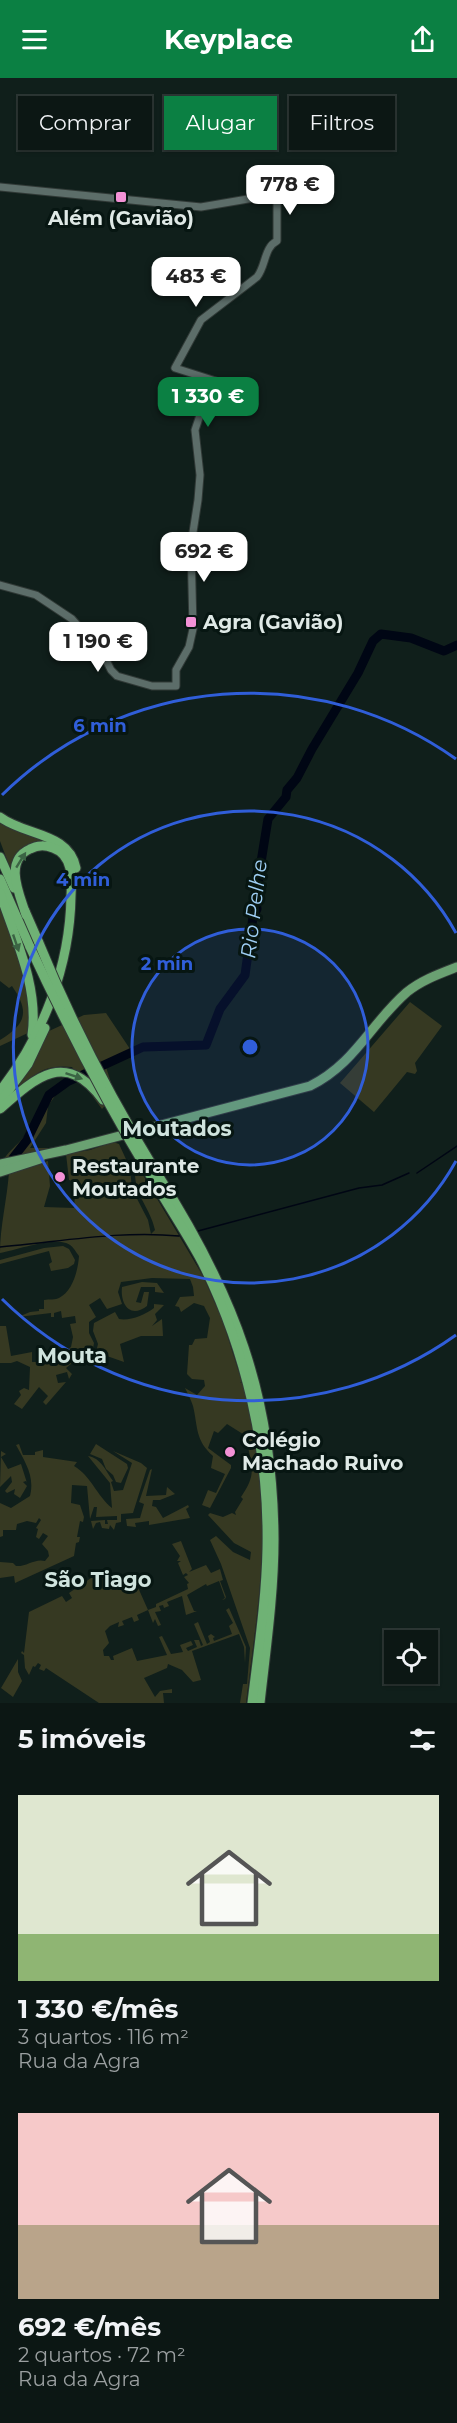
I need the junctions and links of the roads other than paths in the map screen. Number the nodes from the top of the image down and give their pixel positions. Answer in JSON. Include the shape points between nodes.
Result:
{"nodes":[{"id":1,"x":0,"y":187,"type":"edge"},
{"id":2,"x":0,"y":585,"type":"edge"},
{"id":3,"x":0,"y":817,"type":"edge"},
{"id":4,"x":0,"y":857,"type":"edge"},
{"id":5,"x":0,"y":879,"type":"edge"},
{"id":6,"x":0,"y":893,"type":"edge"},
{"id":7,"x":26,"y":915,"type":"junction"},
{"id":8,"x":34,"y":945,"type":"junction"},
{"id":9,"x":457,"y":967,"type":"edge"},
{"id":10,"x":51,"y":1006,"type":"junction"},
{"id":11,"x":31,"y":1045,"type":"junction"},
{"id":12,"x":17,"y":1075,"type":"junction"},
{"id":13,"x":0,"y":1091,"type":"edge"},
{"id":14,"x":0,"y":1102,"type":"edge"},
{"id":15,"x":0,"y":1109,"type":"edge"},
{"id":16,"x":111,"y":1110,"type":"junction"},
{"id":17,"x":50,"y":1154,"type":"junction"},
{"id":18,"x":0,"y":1164,"type":"edge"},
{"id":19,"x":0,"y":1172,"type":"edge"},
{"id":20,"x":155,"y":1177,"type":"junction"},
{"id":21,"x":252,"y":1703,"type":"edge"},
{"id":22,"x":260,"y":1703,"type":"edge"}],
"edges":[{"from":1,"to":2,"type":"street","via":[[201,207],[277,194],[277,241],[268,249],[262,270],[199,322],[175,368],[222,383],[201,412],[195,430],[200,475],[191,545],[193,629],[189,647],[176,670],[176,686],[152,686],[117,676],[104,654],[72,619],[36,595]]},
{"from":3,"to":10,"type":"highway","via":[[57,841],[75,863],[74,932],[65,975]]},
{"from":4,"to":7,"type":"highway"},
{"from":5,"to":8,"type":"highway"},
{"from":6,"to":11,"type":"highway","one_way":true,"via":[[32,993]]},
{"from":7,"to":8,"type":"highway"},
{"from":7,"to":10,"type":"highway","one_way":true,"via":[[15,879],[17,863],[30,848],[53,848],[68,861],[72,884],[69,935]]},
{"from":8,"to":16,"type":"highway","bridge":true,"via":[[75,1042]]},
{"from":8,"to":20,"type":"highway","bridge":true},
{"from":9,"to":17,"type":"main road","via":[[425,980],[407,993],[341,1067],[310,1086]]},
{"from":10,"to":11,"type":"highway"},
{"from":10,"to":12,"type":"highway","via":[[34,1053]]},
{"from":11,"to":12,"type":"highway"},
{"from":12,"to":13,"type":"highway"},
{"from":12,"to":14,"type":"highway"},
{"from":15,"to":16,"type":"highway","one_way":true,"bridge":true,"via":[[27,1086],[59,1072],[79,1075]]},
{"from":16,"to":20,"type":"highway","bridge":true},
{"from":17,"to":18,"type":"main road"},
{"from":17,"to":19,"type":"main road"},
{"from":20,"to":21,"type":"highway","via":[[214,1288],[240,1354],[256,1418],[267,1550]]},
{"from":20,"to":22,"type":"highway","via":[[190,1226],[221,1286],[243,1342],[261,1407],[272,1487],[274,1540]]}]}
